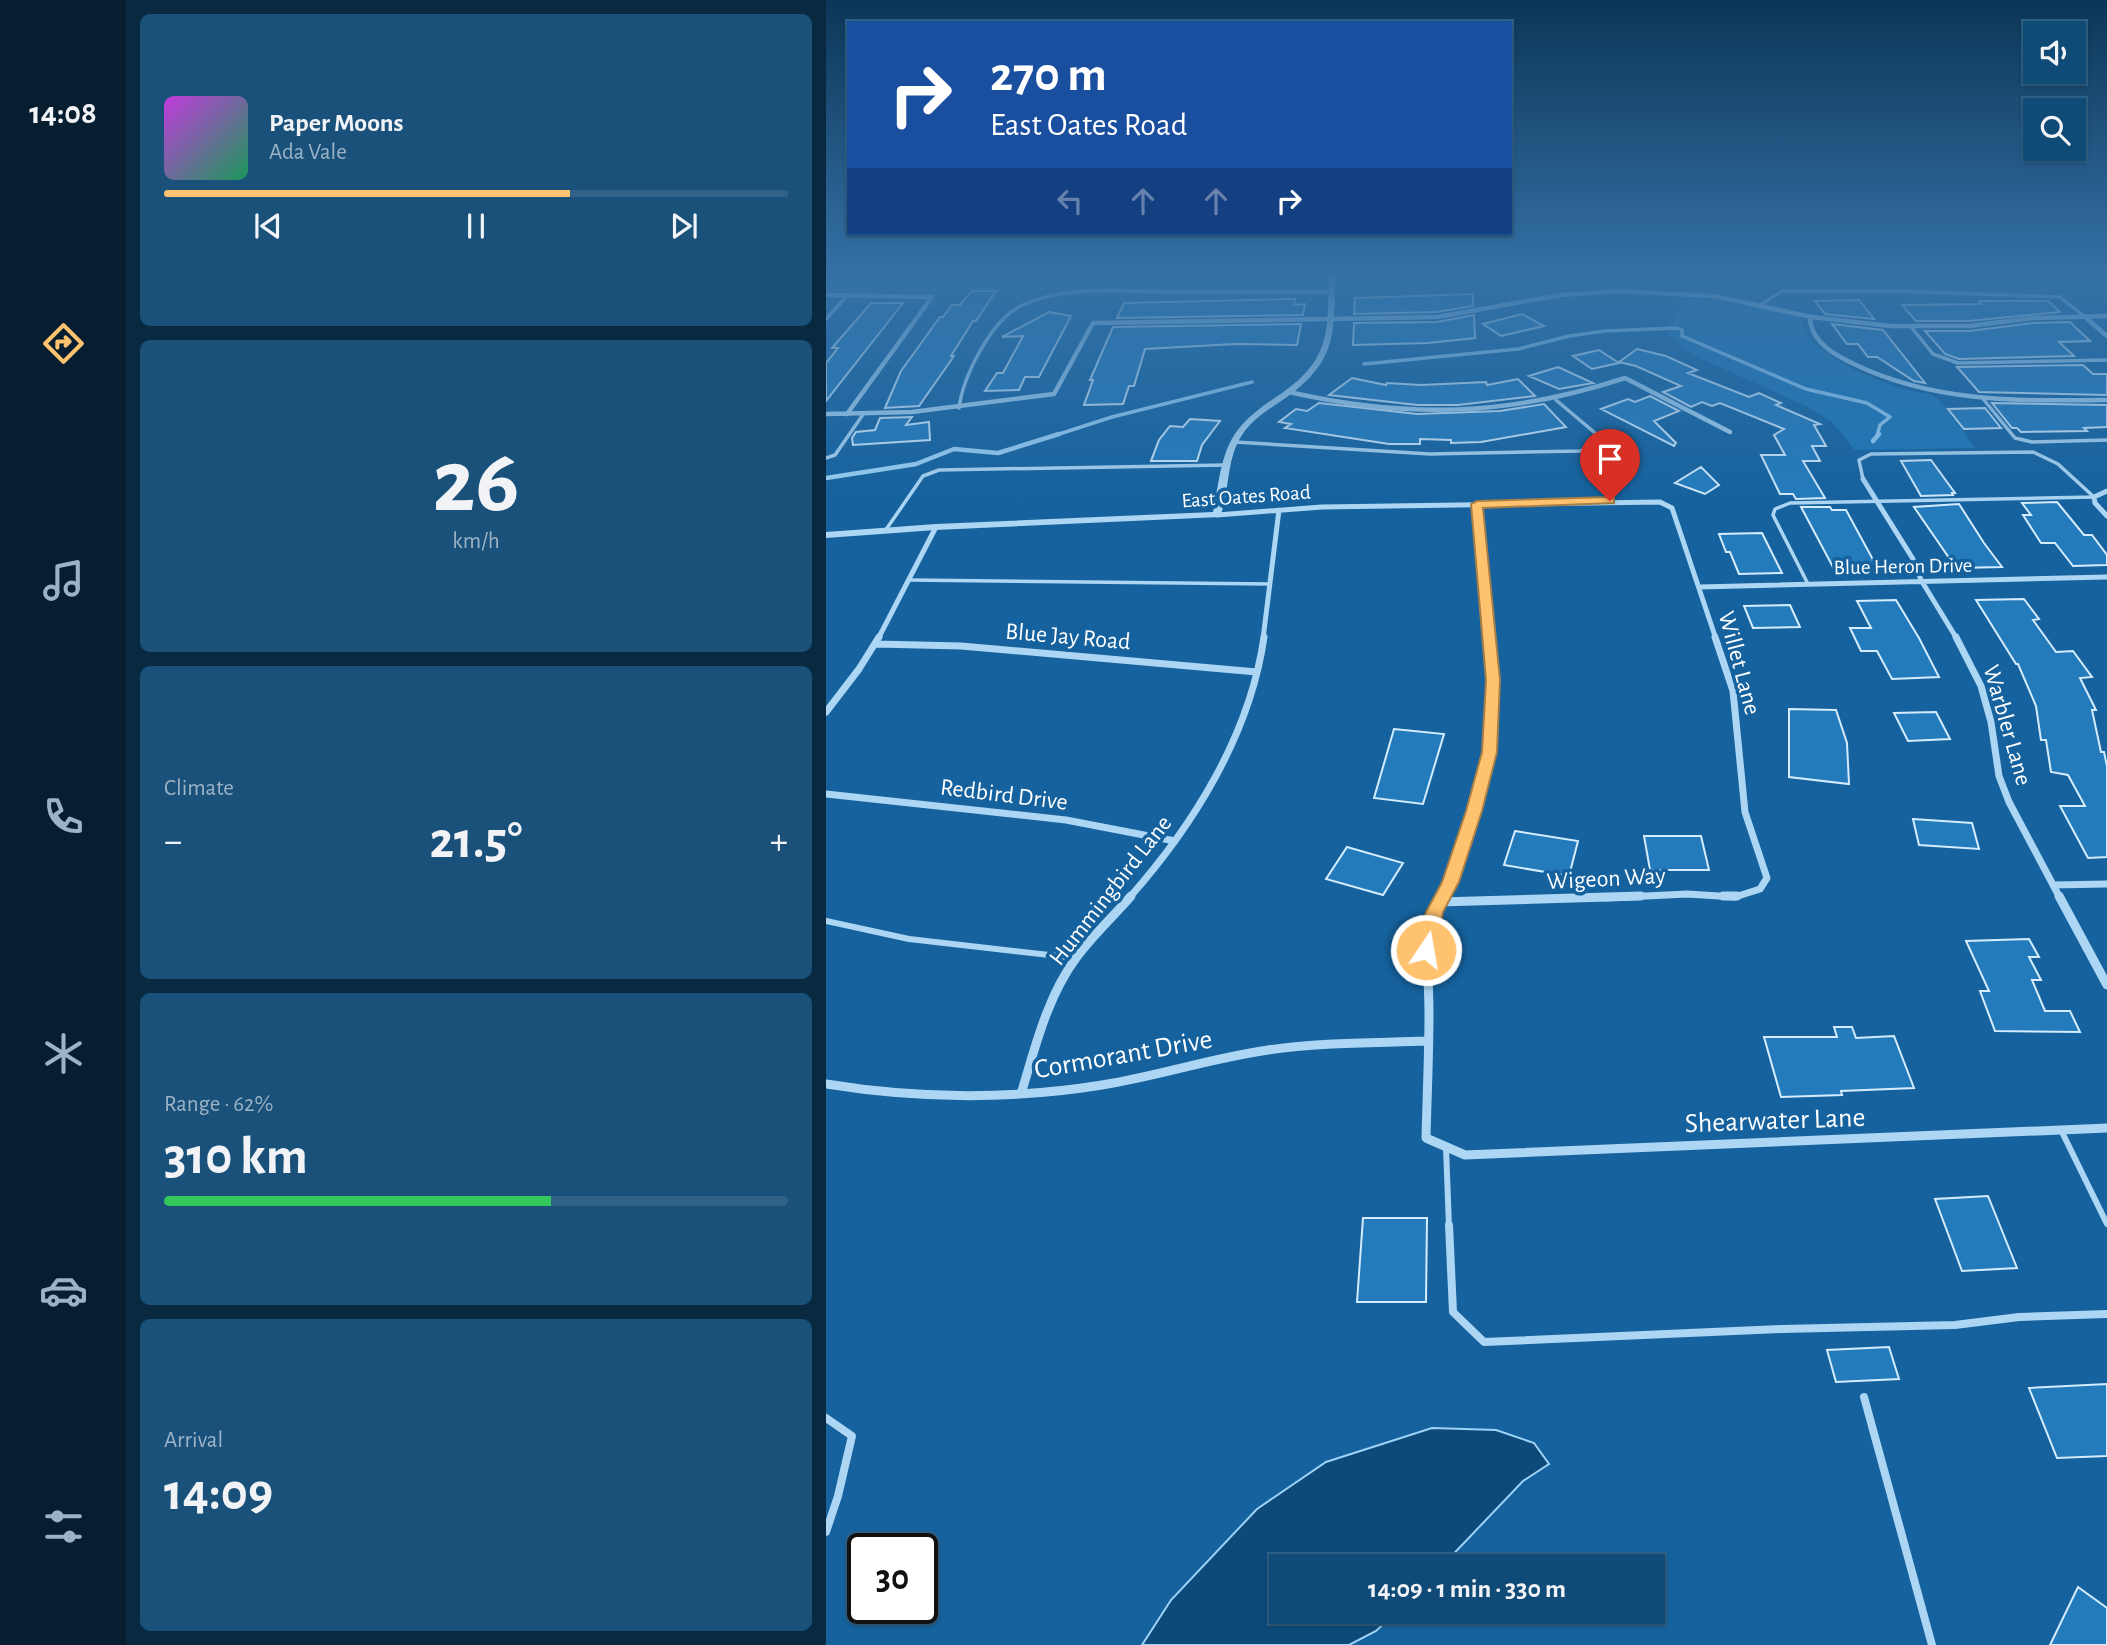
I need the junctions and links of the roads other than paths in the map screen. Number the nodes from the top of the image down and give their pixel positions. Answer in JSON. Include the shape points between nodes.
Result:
{"nodes":[{"id":1,"x":892,"y":352,"type":"edge"},
{"id":2,"x":982,"y":352,"type":"edge"},
{"id":3,"x":1077,"y":352,"type":"edge"},
{"id":4,"x":1325,"y":352,"type":"edge"},
{"id":5,"x":1836,"y":352,"type":"edge"},
{"id":6,"x":1931,"y":352,"type":"edge"},
{"id":7,"x":2107,"y":360,"type":"edge"},
{"id":8,"x":1289,"y":392,"type":"junction"},
{"id":9,"x":1556,"y":400,"type":"junction"},
{"id":10,"x":1984,"y":400,"type":"junction"},
{"id":11,"x":2107,"y":400,"type":"edge"},
{"id":12,"x":959,"y":408,"type":"junction"},
{"id":13,"x":864,"y":413,"type":"junction"},
{"id":14,"x":826,"y":414,"type":"edge"},
{"id":15,"x":847,"y":414,"type":"junction"},
{"id":16,"x":1730,"y":432,"type":"dead end"},
{"id":17,"x":2107,"y":440,"type":"edge"},
{"id":18,"x":1235,"y":442,"type":"junction"},
{"id":19,"x":826,"y":458,"type":"edge"},
{"id":20,"x":1228,"y":466,"type":"junction"},
{"id":21,"x":1863,"y":480,"type":"joint"},
{"id":22,"x":2107,"y":491,"type":"edge"},
{"id":23,"x":2094,"y":497,"type":"junction"},
{"id":24,"x":1876,"y":502,"type":"junction"},
{"id":25,"x":1477,"y":504,"type":"junction"},
{"id":26,"x":1668,"y":504,"type":"joint"},
{"id":27,"x":1279,"y":510,"type":"junction"},
{"id":28,"x":1217,"y":515,"type":"junction"},
{"id":29,"x":2107,"y":516,"type":"edge"},
{"id":30,"x":936,"y":527,"type":"junction"},
{"id":31,"x":885,"y":531,"type":"junction"},
{"id":32,"x":826,"y":535,"type":"edge"},
{"id":33,"x":2107,"y":577,"type":"edge"},
{"id":34,"x":910,"y":580,"type":"junction"},
{"id":35,"x":1921,"y":580,"type":"junction"},
{"id":36,"x":1269,"y":584,"type":"junction"},
{"id":37,"x":1808,"y":584,"type":"junction"},
{"id":38,"x":1699,"y":587,"type":"junction"},
{"id":39,"x":876,"y":644,"type":"junction"},
{"id":40,"x":1257,"y":672,"type":"junction"},
{"id":41,"x":826,"y":712,"type":"edge"},
{"id":42,"x":826,"y":794,"type":"edge"},
{"id":43,"x":1175,"y":841,"type":"junction"},
{"id":44,"x":1767,"y":878,"type":"joint"},
{"id":45,"x":2107,"y":884,"type":"edge"},
{"id":46,"x":2053,"y":885,"type":"junction"},
{"id":47,"x":1439,"y":902,"type":"junction"},
{"id":48,"x":826,"y":922,"type":"edge"},
{"id":49,"x":1076,"y":958,"type":"junction"},
{"id":50,"x":2107,"y":985,"type":"edge"},
{"id":51,"x":1428,"y":1041,"type":"junction"},
{"id":52,"x":826,"y":1084,"type":"edge"},
{"id":53,"x":1021,"y":1094,"type":"junction"},
{"id":54,"x":2107,"y":1128,"type":"edge"},
{"id":55,"x":2061,"y":1130,"type":"junction"},
{"id":56,"x":1446,"y":1147,"type":"junction"},
{"id":57,"x":2107,"y":1224,"type":"edge"},
{"id":58,"x":2107,"y":1314,"type":"edge"},
{"id":59,"x":1864,"y":1397,"type":"dead end"},
{"id":60,"x":826,"y":1418,"type":"edge"},
{"id":61,"x":826,"y":1532,"type":"edge"},
{"id":62,"x":1932,"y":1645,"type":"edge"}],
"edges":[{"from":1,"to":15,"type":"street"},
{"from":2,"to":12,"type":"lane","via":[[960,388]]},
{"from":3,"to":12,"type":"street","via":[[1054,394]]},
{"from":4,"to":8,"type":"street","via":[[1307,378]]},
{"from":5,"to":10,"type":"street","via":[[1872,373],[1912,388]]},
{"from":6,"to":7,"type":"lane","via":[[1958,363]]},
{"from":8,"to":9,"type":"street","via":[[1358,407],[1455,413]]},
{"from":8,"to":18,"type":"street","via":[[1253,418]]},
{"from":9,"to":16,"type":"street","via":[[1625,378]]},
{"from":9,"to":18,"type":"lane","via":[[1594,430],[1601,438],[1599,444],[1580,451],[1430,454]]},
{"from":10,"to":11,"type":"street"},
{"from":10,"to":17,"type":"lane","via":[[2015,438],[2032,442]]},
{"from":12,"to":13,"type":"street"},
{"from":13,"to":15,"type":"street"},
{"from":13,"to":19,"type":"lane","via":[[835,454]]},
{"from":14,"to":15,"type":"street"},
{"from":18,"to":20,"type":"street"},
{"from":20,"to":28,"type":"street"},
{"from":20,"to":31,"type":"lane","via":[[939,470],[923,476]]},
{"from":21,"to":23,"type":"lane","via":[[1859,460],[1871,454],[2033,452],[2055,459]]},
{"from":21,"to":24,"type":"street","name":"Warbler Lane"},
{"from":22,"to":23,"type":"street"},
{"from":23,"to":24,"type":"lane"},
{"from":23,"to":29,"type":"street"},
{"from":24,"to":35,"type":"street","name":"Warbler Lane","via":[[1913,559]]},
{"from":24,"to":37,"type":"lane","via":[[1790,503],[1775,509],[1773,515]]},
{"from":25,"to":26,"type":"street","name":"East Oates Road","via":[[1636,500]]},
{"from":25,"to":27,"type":"street","name":"East Oates Road"},
{"from":25,"to":47,"type":"street","via":[[1493,680],[1490,752],[1450,882]]},
{"from":26,"to":38,"type":"street","name":"Willet Lane"},
{"from":27,"to":28,"type":"street","name":"East Oates Road"},
{"from":27,"to":36,"type":"street","name":"Hummingbird Lane"},
{"from":28,"to":30,"type":"street","name":"East Oates Road"},
{"from":30,"to":31,"type":"street","name":"East Oates Road"},
{"from":30,"to":34,"type":"street"},
{"from":31,"to":32,"type":"street","name":"East Oates Road"},
{"from":33,"to":35,"type":"street","name":"Blue Heron Drive"},
{"from":34,"to":36,"type":"lane"},
{"from":34,"to":39,"type":"street"},
{"from":35,"to":37,"type":"street","name":"Blue Heron Drive"},
{"from":35,"to":46,"type":"street","name":"Warbler Lane","via":[[1971,662],[1991,722],[1999,776]]},
{"from":36,"to":40,"type":"street","name":"Hummingbird Lane"},
{"from":37,"to":38,"type":"street","name":"Blue Heron Drive"},
{"from":38,"to":44,"type":"street","name":"Willet Lane","via":[[1733,691],[1745,813]]},
{"from":39,"to":40,"type":"street","name":"Blue Jay Road","via":[[961,646]]},
{"from":39,"to":41,"type":"street"},
{"from":40,"to":43,"type":"street","name":"Hummingbird Lane","via":[[1226,757]]},
{"from":42,"to":43,"type":"street","name":"Redbird Drive","via":[[1066,820]]},
{"from":43,"to":49,"type":"street","name":"Hummingbird Lane"},
{"from":44,"to":47,"type":"street","name":"Wigeon Way","via":[[1760,889],[1735,897],[1687,894]]},
{"from":45,"to":46,"type":"street"},
{"from":46,"to":50,"type":"street","name":"Warbler Lane"},
{"from":47,"to":51,"type":"street","via":[[1426,950]]},
{"from":48,"to":49,"type":"lane","via":[[909,939]]},
{"from":49,"to":53,"type":"street","name":"Hummingbird Lane","via":[[1042,1025]]},
{"from":51,"to":53,"type":"street","name":"Cormorant Drive","via":[[1272,1049],[1102,1085]]},
{"from":51,"to":56,"type":"street","via":[[1426,1138]]},
{"from":52,"to":53,"type":"street","name":"Cormorant Drive","via":[[959,1097]]},
{"from":54,"to":55,"type":"street","name":"Shearwater Lane"},
{"from":55,"to":56,"type":"street","name":"Shearwater Lane","via":[[1465,1154]]},
{"from":55,"to":57,"type":"lane"},
{"from":56,"to":58,"type":"lane","via":[[1452,1312],[1484,1342],[1955,1325]]},
{"from":59,"to":62,"type":"lane"},
{"from":60,"to":61,"type":"lane","via":[[852,1436]]}]}
